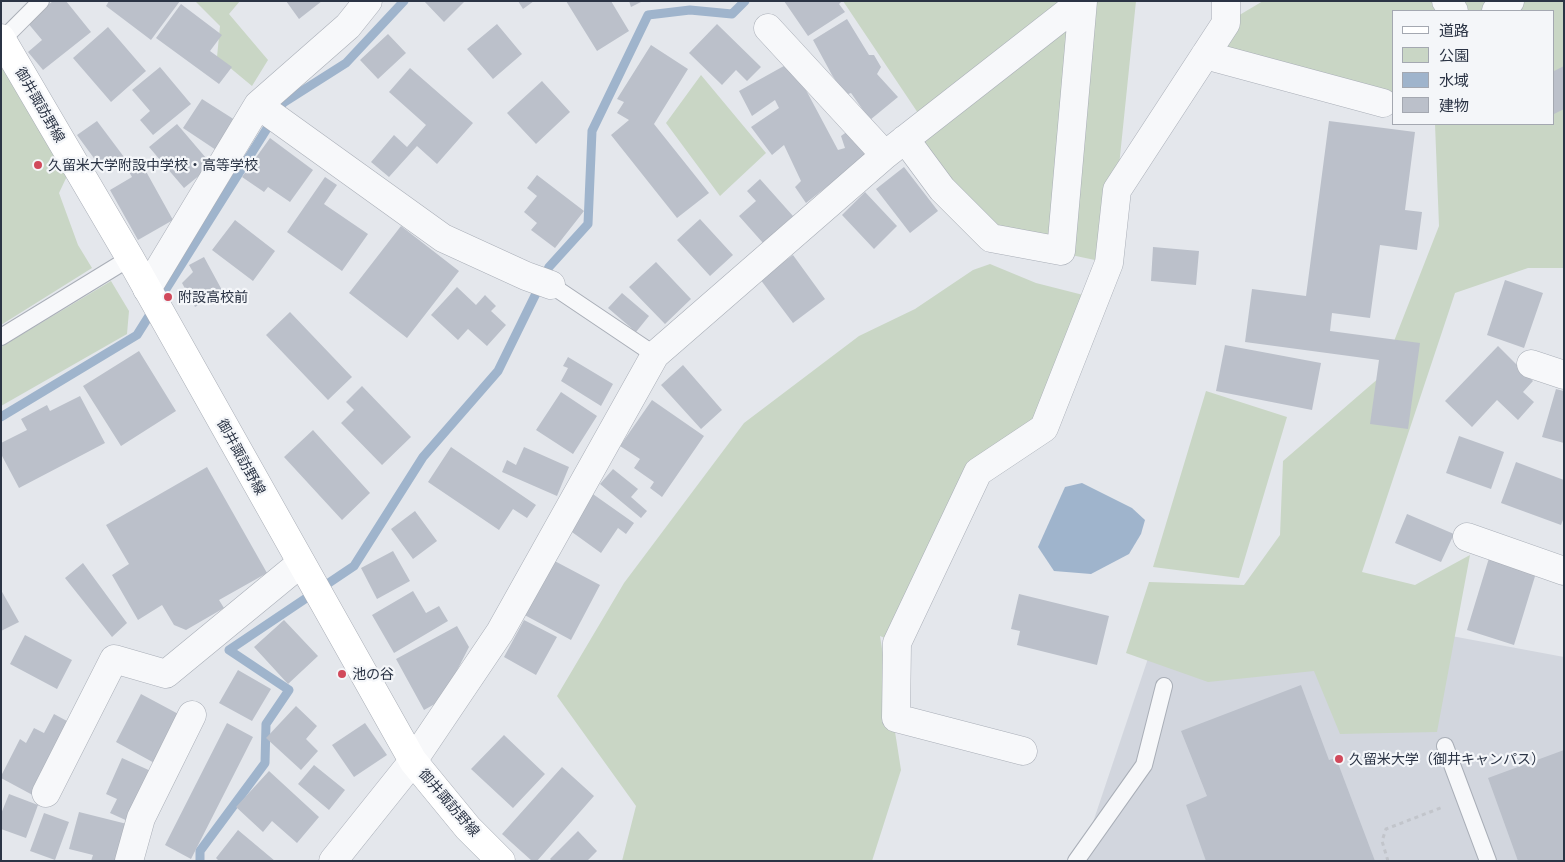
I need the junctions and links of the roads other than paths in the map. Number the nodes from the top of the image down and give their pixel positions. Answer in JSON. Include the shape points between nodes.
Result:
{"nodes":[{"id":1,"x":41,"y":1,"type":"edge"},
{"id":2,"x":368,"y":1,"type":"edge"},
{"id":3,"x":1083,"y":1,"type":"edge"},
{"id":4,"x":1226,"y":1,"type":"edge"},
{"id":5,"x":1510,"y":1,"type":"edge"},
{"id":6,"x":1497,"y":10,"type":"edge"},
{"id":7,"x":768,"y":28,"type":"dead end"},
{"id":8,"x":2,"y":39,"type":"edge"},
{"id":9,"x":1205,"y":55,"type":"junction"},
{"id":10,"x":1383,"y":103,"type":"dead end"},
{"id":11,"x":258,"y":105,"type":"junction"},
{"id":12,"x":895,"y":147,"type":"junction"},
{"id":13,"x":130,"y":258,"type":"junction"},
{"id":14,"x":552,"y":285,"type":"joint"},
{"id":15,"x":147,"y":290,"type":"junction"},
{"id":16,"x":1,"y":337,"type":"edge"},
{"id":17,"x":655,"y":356,"type":"junction"},
{"id":18,"x":1531,"y":364,"type":"dead end"},
{"id":19,"x":1564,"y":375,"type":"edge"},
{"id":20,"x":1467,"y":537,"type":"dead end"},
{"id":21,"x":301,"y":563,"type":"junction"},
{"id":22,"x":1564,"y":571,"type":"edge"},
{"id":23,"x":1164,"y":686,"type":"dead end"},
{"id":24,"x":192,"y":715,"type":"dead end"},
{"id":25,"x":1446,"y":746,"type":"dead end"},
{"id":26,"x":1023,"y":751,"type":"dead end"},
{"id":27,"x":413,"y":762,"type":"junction"},
{"id":28,"x":46,"y":793,"type":"dead end"},
{"id":29,"x":129,"y":861,"type":"edge"},
{"id":30,"x":333,"y":861,"type":"edge"},
{"id":31,"x":501,"y":861,"type":"edge"},
{"id":32,"x":1076,"y":861,"type":"edge"},
{"id":33,"x":1488,"y":861,"type":"edge"}],
"edges":[{"from":1,"to":8,"type":"lane"},
{"from":2,"to":11,"type":"street","via":[[348,26]]},
{"from":3,"to":12,"type":"street"},
{"from":3,"to":12,"type":"street","via":[[1061,251],[991,238]]},
{"from":4,"to":9,"type":"street","via":[[1226,22]]},
{"from":5,"to":6,"type":"street"},
{"from":7,"to":12,"type":"street"},
{"from":8,"to":13,"type":"main road","name":"御井諏訪野線"},
{"from":9,"to":10,"type":"street"},
{"from":9,"to":26,"type":"street","via":[[1117,190],[1109,263],[1044,428],[978,472],[897,643],[896,718]]},
{"from":11,"to":14,"type":"street","via":[[443,238]]},
{"from":11,"to":15,"type":"street"},
{"from":12,"to":17,"type":"street"},
{"from":13,"to":15,"type":"main road","name":"御井諏訪野線"},
{"from":13,"to":16,"type":"lane"},
{"from":14,"to":17,"type":"lane"},
{"from":15,"to":21,"type":"main road","name":"御井諏訪野線"},
{"from":17,"to":27,"type":"street","via":[[500,632]]},
{"from":18,"to":19,"type":"street"},
{"from":20,"to":22,"type":"street"},
{"from":21,"to":27,"type":"main road","name":"御井諏訪野線"},
{"from":21,"to":28,"type":"street","via":[[166,674],[114,659]]},
{"from":23,"to":32,"type":"lane","via":[[1144,765]]},
{"from":24,"to":29,"type":"street","via":[[141,818]]},
{"from":25,"to":33,"type":"lane"},
{"from":27,"to":30,"type":"street"},
{"from":27,"to":31,"type":"main road","name":"御井諏訪野線","via":[[468,828]]}]}
